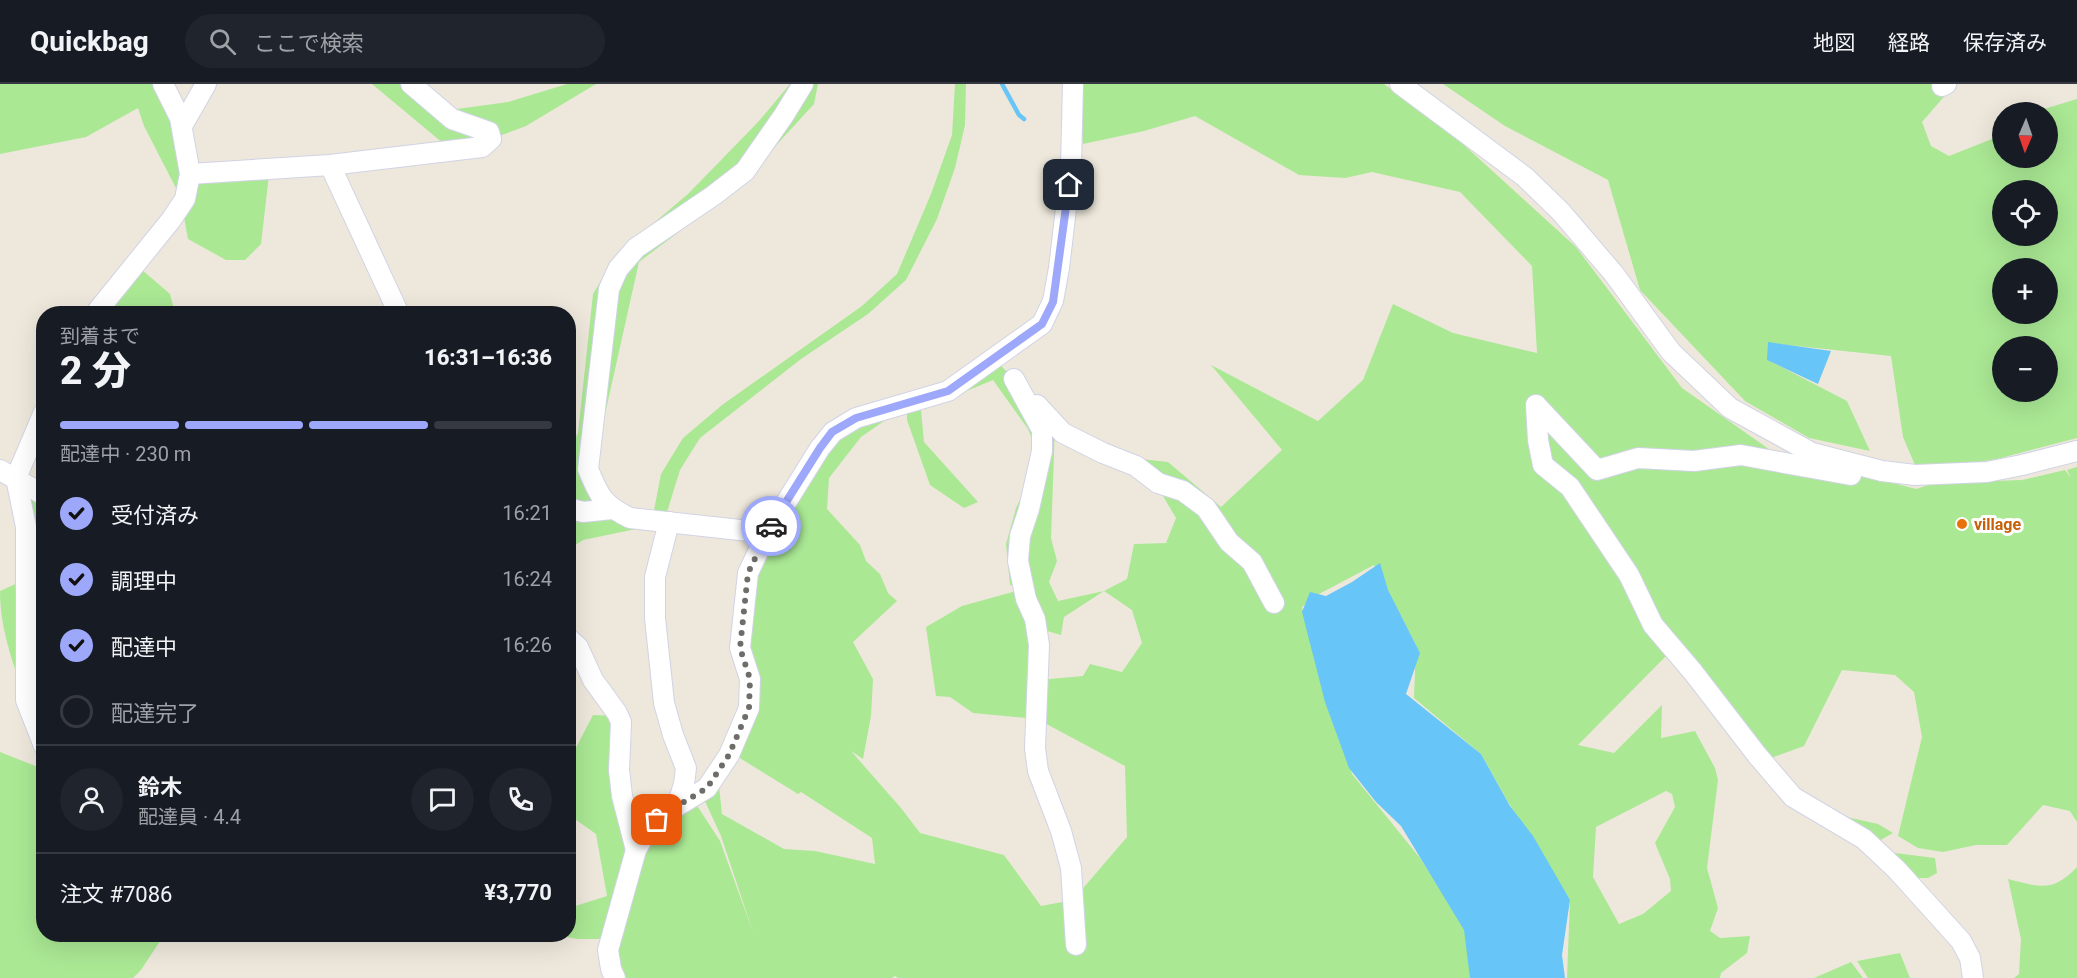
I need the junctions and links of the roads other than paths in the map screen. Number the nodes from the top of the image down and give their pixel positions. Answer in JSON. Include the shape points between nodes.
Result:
{"nodes":[{"id":1,"x":163,"y":84,"type":"edge"},
{"id":2,"x":206,"y":84,"type":"edge"},
{"id":3,"x":411,"y":84,"type":"edge"},
{"id":4,"x":803,"y":84,"type":"edge"},
{"id":5,"x":1073,"y":84,"type":"edge"},
{"id":6,"x":1400,"y":84,"type":"edge"},
{"id":7,"x":182,"y":126,"type":"junction"},
{"id":8,"x":330,"y":165,"type":"junction"},
{"id":9,"x":190,"y":174,"type":"junction"},
{"id":10,"x":101,"y":306,"type":"edge"},
{"id":11,"x":395,"y":306,"type":"edge"},
{"id":12,"x":994,"y":358,"type":"junction"},
{"id":13,"x":1014,"y":379,"type":"junction"},
{"id":14,"x":36,"y":426,"type":"edge"},
{"id":15,"x":2077,"y":451,"type":"edge"},
{"id":16,"x":1882,"y":471,"type":"junction"},
{"id":17,"x":8,"y":474,"type":"edge"},
{"id":18,"x":36,"y":490,"type":"edge"},
{"id":19,"x":612,"y":509,"type":"junction"},
{"id":20,"x":576,"y":510,"type":"edge"},
{"id":21,"x":669,"y":522,"type":"junction"},
{"id":22,"x":767,"y":533,"type":"junction"},
{"id":23,"x":1274,"y":603,"type":"dead end"},
{"id":24,"x":576,"y":645,"type":"edge"},
{"id":25,"x":36,"y":726,"type":"edge"},
{"id":26,"x":677,"y":806,"type":"junction"},
{"id":27,"x":636,"y":850,"type":"junction"},
{"id":28,"x":1076,"y":945,"type":"dead end"},
{"id":29,"x":615,"y":978,"type":"edge"},
{"id":30,"x":1973,"y":978,"type":"edge"}],
"edges":[{"from":1,"to":7,"type":"street"},
{"from":2,"to":7,"type":"street"},
{"from":3,"to":8,"type":"street","via":[[452,119],[489,132],[491,139],[482,147]]},
{"from":4,"to":19,"type":"street","via":[[745,171],[636,248],[618,269],[609,289],[588,470],[598,494]]},
{"from":5,"to":12,"type":"street","via":[[1071,166],[1053,302],[1042,324]]},
{"from":6,"to":16,"type":"street","via":[[1525,177],[1589,242],[1671,352],[1730,408],[1812,453]]},
{"from":7,"to":9,"type":"street"},
{"from":8,"to":9,"type":"street"},
{"from":8,"to":11,"type":"street"},
{"from":9,"to":10,"type":"street","via":[[185,199],[171,220]]},
{"from":12,"to":13,"type":"street"},
{"from":12,"to":22,"type":"street","via":[[948,391],[856,418],[832,432]]},
{"from":13,"to":23,"type":"street","via":[[1063,433],[1136,466],[1158,483],[1183,491],[1206,507],[1229,542],[1252,562]]},
{"from":13,"to":28,"type":"street","via":[[1042,430],[1042,451],[1020,536],[1018,561],[1039,645],[1035,748],[1038,771],[1071,868]]},
{"from":14,"to":17,"type":"street"},
{"from":15,"to":16,"type":"street","via":[[1987,472],[1915,475]]},
{"from":16,"to":30,"type":"street","via":[[1869,478],[1741,455],[1694,461],[1638,459],[1597,470],[1536,405],[1543,465],[1570,487],[1629,575],[1653,625],[1792,797],[1864,839],[1904,878],[1960,941],[1970,958]]},
{"from":17,"to":18,"type":"street"},
{"from":17,"to":25,"type":"street","via":[[26,527],[26,700]]},
{"from":19,"to":20,"type":"street"},
{"from":19,"to":21,"type":"street","via":[[630,518]]},
{"from":21,"to":22,"type":"street"},
{"from":21,"to":26,"type":"street","via":[[655,577],[655,618],[664,703],[686,768]]},
{"from":22,"to":26,"type":"street","via":[[748,573],[740,646],[750,679],[749,708],[729,755],[707,788]]},
{"from":24,"to":27,"type":"street","via":[[621,722],[621,796]]},
{"from":26,"to":27,"type":"street","via":[[649,827]]},
{"from":27,"to":29,"type":"street","via":[[608,950]]}]}
